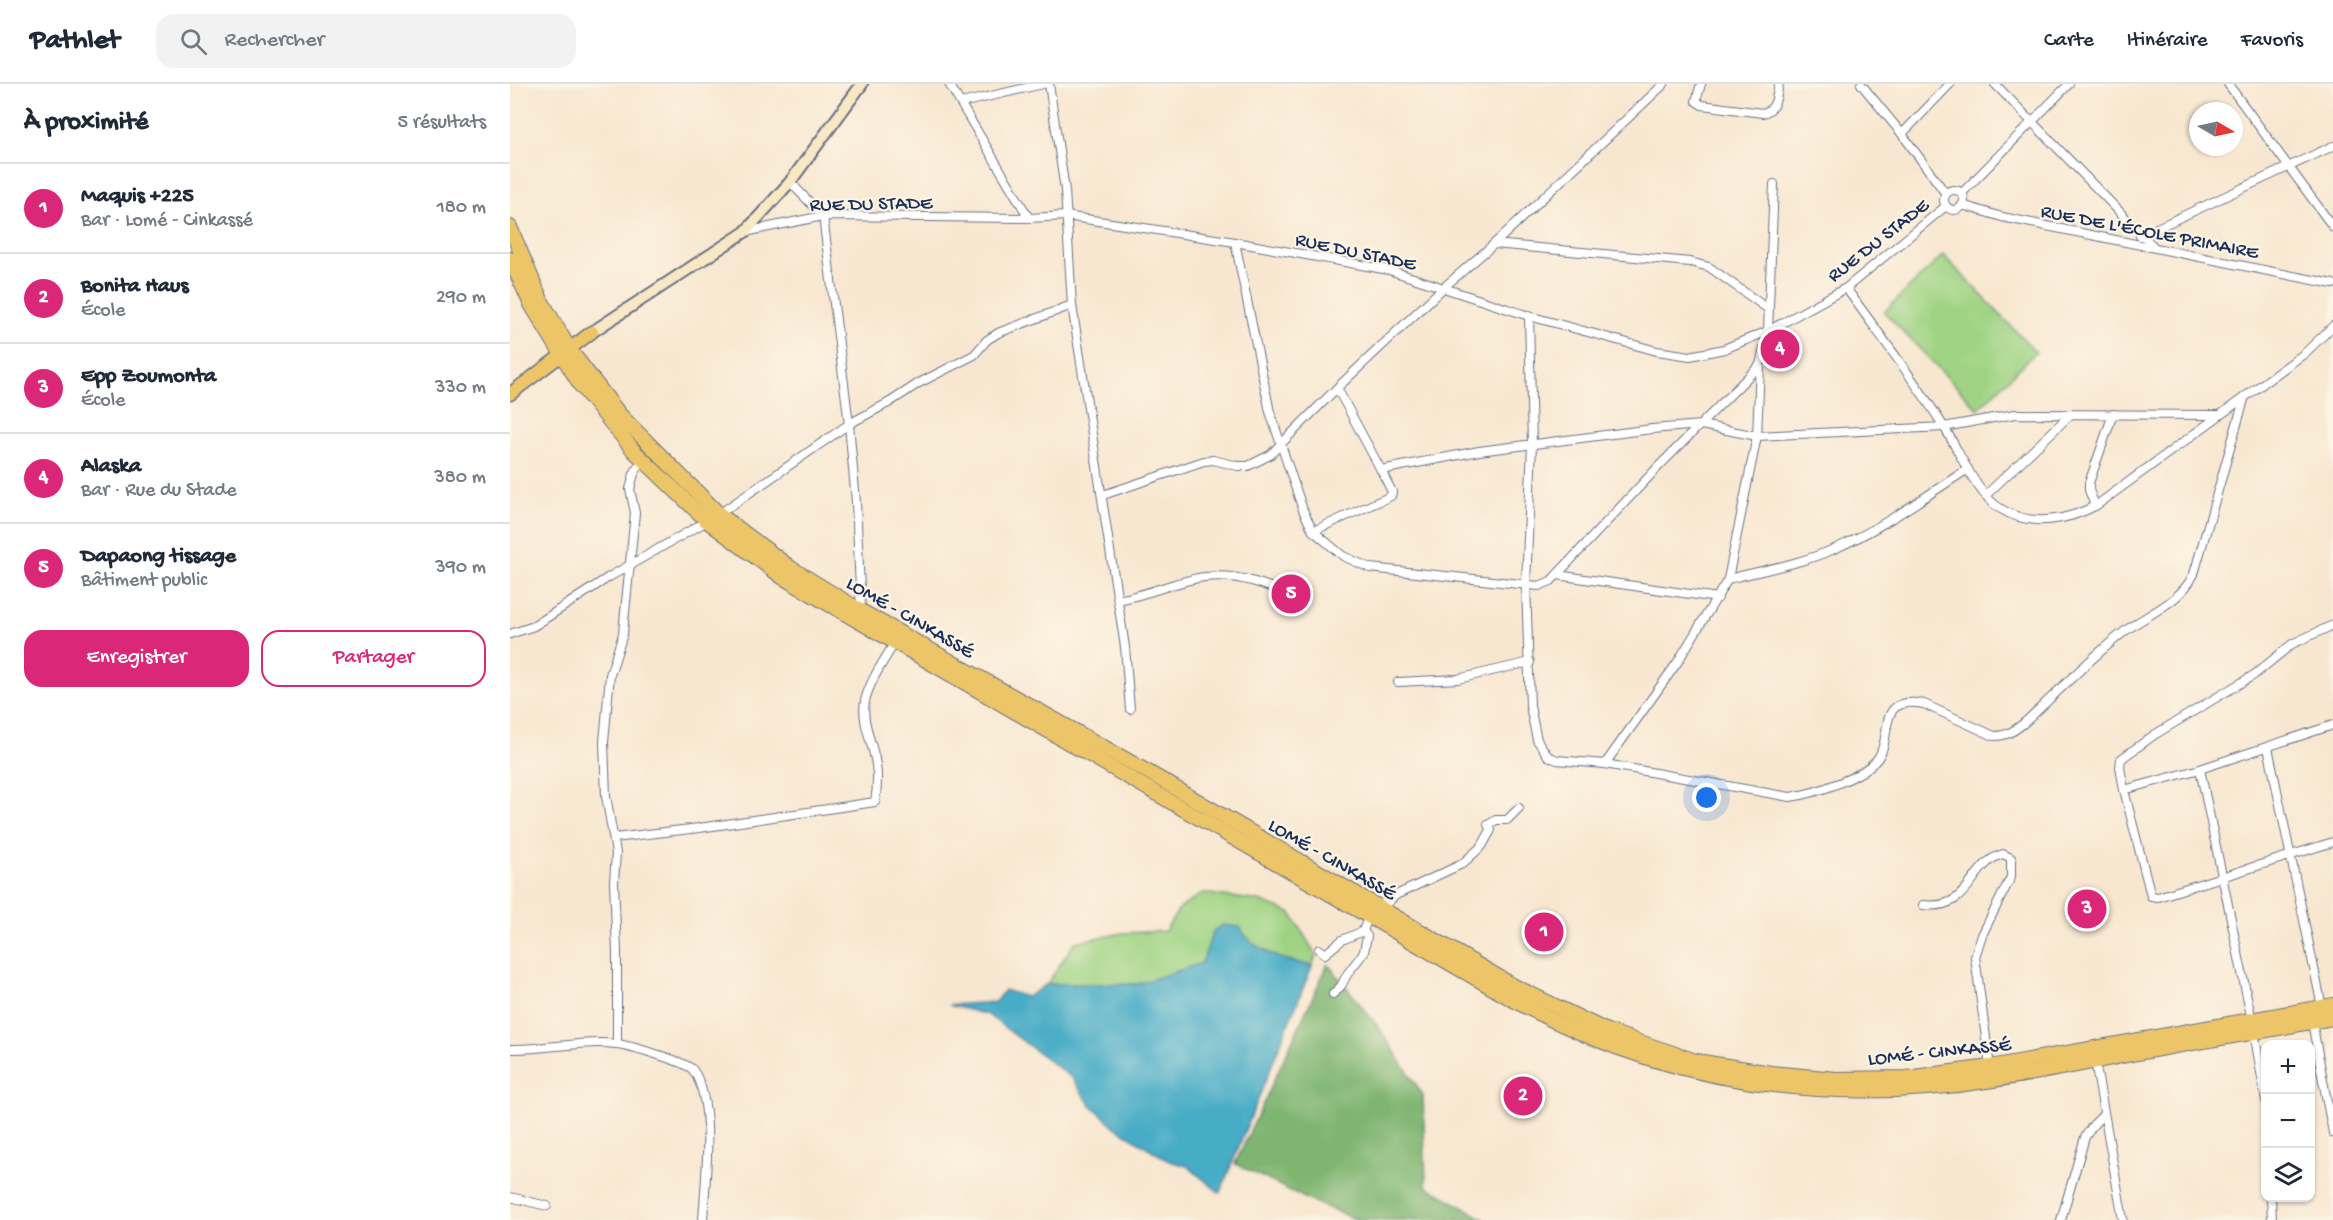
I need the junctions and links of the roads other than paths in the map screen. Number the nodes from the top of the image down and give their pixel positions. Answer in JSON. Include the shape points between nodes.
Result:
{"nodes":[{"id":1,"x":862,"y":84,"type":"edge"},
{"id":2,"x":949,"y":84,"type":"edge"},
{"id":3,"x":1043,"y":84,"type":"edge"},
{"id":4,"x":1049,"y":84,"type":"edge"},
{"id":5,"x":1664,"y":84,"type":"edge"},
{"id":6,"x":1701,"y":84,"type":"edge"},
{"id":7,"x":1779,"y":84,"type":"edge"},
{"id":8,"x":1861,"y":84,"type":"edge"},
{"id":9,"x":1950,"y":84,"type":"edge"},
{"id":10,"x":1995,"y":84,"type":"edge"},
{"id":11,"x":2069,"y":84,"type":"edge"},
{"id":12,"x":2228,"y":84,"type":"edge"},
{"id":13,"x":961,"y":103,"type":"junction"},
{"id":14,"x":2031,"y":121,"type":"junction"},
{"id":15,"x":1902,"y":134,"type":"junction"},
{"id":16,"x":2333,"y":146,"type":"edge"},
{"id":17,"x":2290,"y":168,"type":"junction"},
{"id":18,"x":790,"y":182,"type":"junction"},
{"id":19,"x":1774,"y":184,"type":"dead end"},
{"id":20,"x":1946,"y":194,"type":"junction"},
{"id":21,"x":1961,"y":194,"type":"junction"},
{"id":22,"x":1962,"y":205,"type":"junction"},
{"id":23,"x":1946,"y":206,"type":"junction"},
{"id":24,"x":823,"y":216,"type":"junction"},
{"id":25,"x":1066,"y":216,"type":"junction"},
{"id":26,"x":1029,"y":218,"type":"junction"},
{"id":27,"x":510,"y":227,"type":"edge"},
{"id":28,"x":2333,"y":227,"type":"edge"},
{"id":29,"x":745,"y":232,"type":"junction"},
{"id":30,"x":2140,"y":236,"type":"junction"},
{"id":31,"x":1235,"y":242,"type":"junction"},
{"id":32,"x":1494,"y":244,"type":"junction"},
{"id":33,"x":2154,"y":248,"type":"junction"},
{"id":34,"x":510,"y":259,"type":"edge"},
{"id":35,"x":2333,"y":284,"type":"edge"},
{"id":36,"x":1443,"y":288,"type":"junction"},
{"id":37,"x":1846,"y":288,"type":"junction"},
{"id":38,"x":1072,"y":305,"type":"junction"},
{"id":39,"x":1768,"y":309,"type":"junction"},
{"id":40,"x":1529,"y":316,"type":"junction"},
{"id":41,"x":2333,"y":326,"type":"edge"},
{"id":42,"x":1768,"y":331,"type":"junction"},
{"id":43,"x":592,"y":332,"type":"joint"},
{"id":44,"x":565,"y":350,"type":"junction"},
{"id":45,"x":1760,"y":365,"type":"junction"},
{"id":46,"x":510,"y":386,"type":"edge"},
{"id":47,"x":1337,"y":388,"type":"junction"},
{"id":48,"x":510,"y":394,"type":"edge"},
{"id":49,"x":2245,"y":396,"type":"junction"},
{"id":50,"x":2113,"y":414,"type":"junction"},
{"id":51,"x":2070,"y":415,"type":"junction"},
{"id":52,"x":2219,"y":415,"type":"junction"},
{"id":53,"x":849,"y":424,"type":"junction"},
{"id":54,"x":1701,"y":425,"type":"junction"},
{"id":55,"x":1944,"y":427,"type":"junction"},
{"id":56,"x":1757,"y":436,"type":"junction"},
{"id":57,"x":1281,"y":443,"type":"junction"},
{"id":58,"x":1532,"y":445,"type":"junction"},
{"id":59,"x":643,"y":458,"type":"junction"},
{"id":60,"x":1968,"y":469,"type":"junction"},
{"id":61,"x":1382,"y":470,"type":"junction"},
{"id":62,"x":1103,"y":495,"type":"junction"},
{"id":63,"x":1986,"y":495,"type":"junction"},
{"id":64,"x":2094,"y":506,"type":"junction"},
{"id":65,"x":713,"y":518,"type":"junction"},
{"id":66,"x":1313,"y":531,"type":"junction"},
{"id":67,"x":630,"y":566,"type":"junction"},
{"id":68,"x":1557,"y":575,"type":"junction"},
{"id":69,"x":1728,"y":579,"type":"junction"},
{"id":70,"x":1526,"y":584,"type":"junction"},
{"id":71,"x":1718,"y":598,"type":"junction"},
{"id":72,"x":1118,"y":600,"type":"junction"},
{"id":73,"x":1299,"y":607,"type":"dead end"},
{"id":74,"x":859,"y":615,"type":"junction"},
{"id":75,"x":2333,"y":625,"type":"edge"},
{"id":76,"x":510,"y":634,"type":"edge"},
{"id":77,"x":895,"y":642,"type":"junction"},
{"id":78,"x":1530,"y":662,"type":"junction"},
{"id":79,"x":1398,"y":682,"type":"dead end"},
{"id":80,"x":1130,"y":709,"type":"dead end"},
{"id":81,"x":2333,"y":725,"type":"edge"},
{"id":82,"x":2268,"y":747,"type":"junction"},
{"id":83,"x":1605,"y":764,"type":"junction"},
{"id":84,"x":2200,"y":769,"type":"junction"},
{"id":85,"x":2124,"y":790,"type":"junction"},
{"id":86,"x":1519,"y":808,"type":"dead end"},
{"id":87,"x":614,"y":838,"type":"junction"},
{"id":88,"x":2333,"y":842,"type":"edge"},
{"id":89,"x":2291,"y":855,"type":"junction"},
{"id":90,"x":2222,"y":878,"type":"junction"},
{"id":91,"x":1923,"y":905,"type":"dead end"},
{"id":92,"x":1371,"y":910,"type":"junction"},
{"id":93,"x":1364,"y":931,"type":"junction"},
{"id":94,"x":1319,"y":949,"type":"dead end"},
{"id":95,"x":1333,"y":994,"type":"dead end"},
{"id":96,"x":2327,"y":1006,"type":"edge"},
{"id":97,"x":2333,"y":1018,"type":"edge"},
{"id":98,"x":2312,"y":1022,"type":"junction"},
{"id":99,"x":2253,"y":1026,"type":"junction"},
{"id":100,"x":2159,"y":1043,"type":"junction"},
{"id":101,"x":617,"y":1044,"type":"junction"},
{"id":102,"x":510,"y":1049,"type":"edge"},
{"id":103,"x":2095,"y":1061,"type":"junction"},
{"id":104,"x":1990,"y":1066,"type":"junction"},
{"id":105,"x":1695,"y":1067,"type":"junction"},
{"id":106,"x":2264,"y":1094,"type":"edge"},
{"id":107,"x":2103,"y":1115,"type":"junction"},
{"id":108,"x":2333,"y":1133,"type":"edge"},
{"id":109,"x":510,"y":1197,"type":"edge"},
{"id":110,"x":2271,"y":1202,"type":"edge"},
{"id":111,"x":547,"y":1206,"type":"dead end"},
{"id":112,"x":703,"y":1220,"type":"edge"},
{"id":113,"x":2061,"y":1220,"type":"edge"},
{"id":114,"x":2123,"y":1220,"type":"edge"},
{"id":115,"x":2272,"y":1220,"type":"edge"}],
"edges":[{"from":1,"to":18,"type":"street"},
{"from":2,"to":13,"type":"street"},
{"from":3,"to":13,"type":"street"},
{"from":4,"to":25,"type":"street"},
{"from":5,"to":32,"type":"street"},
{"from":6,"to":7,"type":"street","via":[[1696,101],[1702,105],[1762,113],[1774,105]]},
{"from":8,"to":15,"type":"street"},
{"from":9,"to":15,"type":"street"},
{"from":10,"to":14,"type":"street"},
{"from":11,"to":14,"type":"street"},
{"from":12,"to":17,"type":"street"},
{"from":13,"to":26,"type":"street"},
{"from":14,"to":21,"type":"street"},
{"from":14,"to":30,"type":"street"},
{"from":15,"to":20,"type":"street"},
{"from":16,"to":17,"type":"street"},
{"from":17,"to":28,"type":"street"},
{"from":17,"to":30,"type":"street"},
{"from":18,"to":24,"type":"street"},
{"from":18,"to":29,"type":"street"},
{"from":19,"to":39,"type":"street"},
{"from":20,"to":21,"type":"street"},
{"from":20,"to":23,"type":"street"},
{"from":21,"to":22,"type":"street"},
{"from":22,"to":23,"type":"street","via":[[1954,210]]},
{"from":22,"to":33,"type":"street","name":"RUE DE L'ÉCOLE PRIMAIRE"},
{"from":23,"to":37,"type":"street","name":"RUE DU STADE"},
{"from":24,"to":26,"type":"street","name":"RUE DU STADE"},
{"from":24,"to":29,"type":"street","name":"RUE DU STADE"},
{"from":24,"to":53,"type":"street"},
{"from":25,"to":26,"type":"street","name":"RUE DU STADE"},
{"from":25,"to":31,"type":"street","name":"RUE DU STADE"},
{"from":25,"to":38,"type":"street"},
{"from":27,"to":44,"type":"highway","name":"LOMÉ - CINKASSÉ"},
{"from":29,"to":43,"type":"street"},
{"from":30,"to":33,"type":"street"},
{"from":31,"to":36,"type":"street","name":"RUE DU STADE","via":[[1389,270]]},
{"from":31,"to":57,"type":"street","via":[[1270,412]]},
{"from":32,"to":36,"type":"street"},
{"from":32,"to":39,"type":"street","via":[[1690,262],[1716,271]]},
{"from":33,"to":35,"type":"street","name":"RUE DE L'ÉCOLE PRIMAIRE"},
{"from":34,"to":44,"type":"highway","name":"LOMÉ - CINKASSÉ","via":[[532,306]]},
{"from":36,"to":40,"type":"street","name":"RUE DU STADE"},
{"from":36,"to":47,"type":"street"},
{"from":37,"to":42,"type":"street","name":"RUE DU STADE"},
{"from":37,"to":55,"type":"street"},
{"from":38,"to":53,"type":"street","via":[[998,333],[974,355]]},
{"from":38,"to":62,"type":"street"},
{"from":39,"to":42,"type":"street"},
{"from":40,"to":42,"type":"street","name":"RUE DU STADE","via":[[1664,353],[1690,356],[1724,350]]},
{"from":40,"to":58,"type":"street"},
{"from":41,"to":49,"type":"street","via":[[2305,353]]},
{"from":42,"to":45,"type":"street"},
{"from":43,"to":44,"type":"main road"},
{"from":44,"to":46,"type":"main road"},
{"from":44,"to":48,"type":"main road"},
{"from":44,"to":59,"type":"highway","name":"LOMÉ - CINKASSÉ","via":[[593,402]]},
{"from":44,"to":65,"type":"highway","name":"LOMÉ - CINKASSÉ"},
{"from":45,"to":54,"type":"street"},
{"from":45,"to":56,"type":"street"},
{"from":47,"to":57,"type":"street"},
{"from":47,"to":61,"type":"street"},
{"from":49,"to":52,"type":"street"},
{"from":49,"to":83,"type":"street","via":[[2188,586],[2180,596],[2121,634],[2011,733],[1994,736],[1924,704],[1902,704],[1889,716],[1882,750],[1870,765],[1816,792],[1791,796]]},
{"from":50,"to":51,"type":"street"},
{"from":50,"to":52,"type":"street"},
{"from":50,"to":64,"type":"street","via":[[2089,483]]},
{"from":51,"to":55,"type":"street","via":[[2015,414]]},
{"from":51,"to":63,"type":"street"},
{"from":52,"to":64,"type":"street"},
{"from":53,"to":65,"type":"street"},
{"from":53,"to":74,"type":"street"},
{"from":54,"to":56,"type":"street"},
{"from":54,"to":58,"type":"street"},
{"from":54,"to":68,"type":"street"},
{"from":55,"to":56,"type":"street"},
{"from":55,"to":60,"type":"street"},
{"from":56,"to":69,"type":"street"},
{"from":57,"to":62,"type":"street","via":[[1270,455],[1248,466],[1204,461]]},
{"from":57,"to":66,"type":"street"},
{"from":58,"to":61,"type":"street"},
{"from":58,"to":70,"type":"street"},
{"from":59,"to":65,"type":"highway","name":"LOMÉ - CINKASSÉ"},
{"from":59,"to":67,"type":"street","via":[[630,489],[635,513]]},
{"from":60,"to":63,"type":"street"},
{"from":60,"to":69,"type":"street","via":[[1848,543],[1817,556]]},
{"from":61,"to":66,"type":"street","via":[[1391,496]]},
{"from":62,"to":72,"type":"street"},
{"from":63,"to":64,"type":"street","via":[[2009,513],[2044,520],[2064,519]]},
{"from":65,"to":67,"type":"street"},
{"from":65,"to":74,"type":"highway","name":"LOMÉ - CINKASSÉ","via":[[782,577]]},
{"from":66,"to":70,"type":"street","via":[[1343,556],[1370,568]]},
{"from":67,"to":76,"type":"street","via":[[534,626]]},
{"from":67,"to":87,"type":"street","via":[[623,634],[610,675],[604,741],[606,796]]},
{"from":68,"to":70,"type":"street","via":[[1544,585]]},
{"from":68,"to":71,"type":"street"},
{"from":69,"to":71,"type":"street"},
{"from":70,"to":78,"type":"street"},
{"from":71,"to":83,"type":"street"},
{"from":72,"to":73,"type":"street","via":[[1210,575],[1231,576],[1275,588]]},
{"from":72,"to":80,"type":"street"},
{"from":74,"to":77,"type":"highway","name":"LOMÉ - CINKASSÉ"},
{"from":74,"to":92,"type":"highway","name":"LOMÉ - CINKASSÉ","via":[[1148,772]]},
{"from":75,"to":85,"type":"street","via":[[2292,644],[2253,675],[2124,756],[2120,763]]},
{"from":77,"to":87,"type":"street","via":[[865,702],[864,721],[877,767],[875,802]]},
{"from":77,"to":92,"type":"highway","name":"LOMÉ - CINKASSÉ"},
{"from":78,"to":79,"type":"street","via":[[1458,679]]},
{"from":78,"to":83,"type":"street","via":[[1533,728],[1542,750],[1563,761]]},
{"from":81,"to":82,"type":"street"},
{"from":82,"to":84,"type":"street"},
{"from":82,"to":89,"type":"street"},
{"from":84,"to":85,"type":"street"},
{"from":84,"to":90,"type":"street"},
{"from":85,"to":90,"type":"street","via":[[2151,896]]},
{"from":86,"to":92,"type":"street","via":[[1507,820],[1488,825],[1491,830],[1482,846],[1462,864]]},
{"from":87,"to":101,"type":"street"},
{"from":88,"to":89,"type":"street"},
{"from":89,"to":90,"type":"street"},
{"from":89,"to":96,"type":"street"},
{"from":90,"to":99,"type":"street"},
{"from":91,"to":104,"type":"street","via":[[1953,901],[1993,859],[2003,854],[2011,858],[2011,877],[1975,957]]},
{"from":92,"to":93,"type":"street"},
{"from":92,"to":105,"type":"highway","name":"LOMÉ - CINKASSÉ","via":[[1540,1014],[1602,1043]]},
{"from":93,"to":94,"type":"street","via":[[1342,940],[1325,954]]},
{"from":93,"to":95,"type":"street","via":[[1364,952]]},
{"from":96,"to":99,"type":"highway","name":"LOMÉ - CINKASSÉ"},
{"from":97,"to":98,"type":"highway","name":"LOMÉ - CINKASSÉ"},
{"from":98,"to":99,"type":"highway","name":"LOMÉ - CINKASSÉ"},
{"from":98,"to":108,"type":"street"},
{"from":99,"to":100,"type":"highway","name":"LOMÉ - CINKASSÉ"},
{"from":99,"to":106,"type":"street"},
{"from":100,"to":103,"type":"highway","name":"LOMÉ - CINKASSÉ"},
{"from":100,"to":104,"type":"highway","name":"LOMÉ - CINKASSÉ"},
{"from":101,"to":102,"type":"street"},
{"from":101,"to":112,"type":"street","via":[[676,1060],[692,1069],[707,1123]]},
{"from":103,"to":105,"type":"highway","name":"LOMÉ - CINKASSÉ","via":[[1992,1080],[1871,1091],[1770,1085]]},
{"from":103,"to":107,"type":"street"},
{"from":104,"to":105,"type":"highway","name":"LOMÉ - CINKASSÉ","via":[[1906,1078],[1836,1079]]},
{"from":107,"to":113,"type":"street","via":[[2085,1137]]},
{"from":107,"to":114,"type":"street"},
{"from":109,"to":111,"type":"street"},
{"from":110,"to":115,"type":"street"}]}
